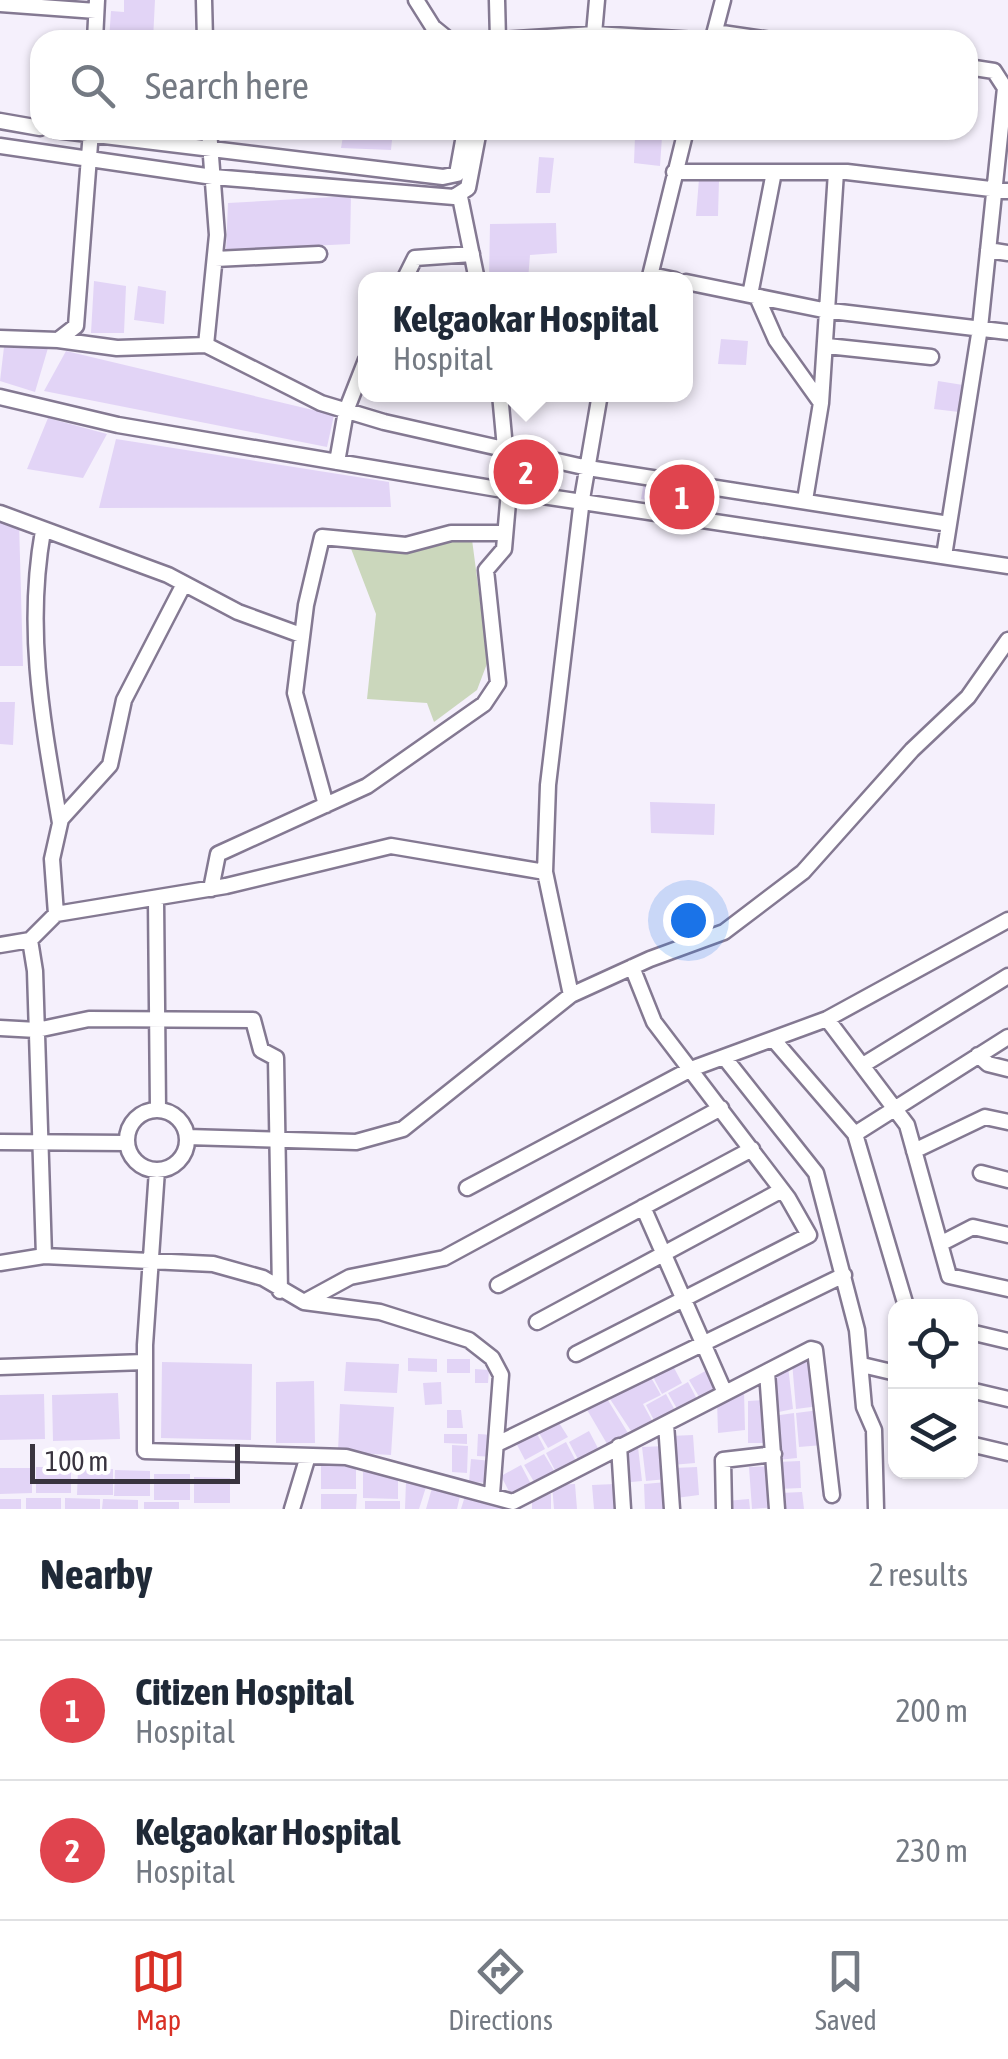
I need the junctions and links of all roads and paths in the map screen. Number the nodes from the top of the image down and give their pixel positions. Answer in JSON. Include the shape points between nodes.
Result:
{"nodes":[{"id":1,"x":204,"y":0,"type":"edge"},
{"id":2,"x":416,"y":0,"type":"edge"},
{"id":3,"x":497,"y":0,"type":"edge"},
{"id":4,"x":597,"y":0,"type":"edge"},
{"id":5,"x":723,"y":0,"type":"edge"},
{"id":6,"x":0,"y":4,"type":"edge"},
{"id":7,"x":96,"y":6,"type":"edge"},
{"id":8,"x":205,"y":30,"type":"edge"},
{"id":9,"x":436,"y":30,"type":"edge"},
{"id":10,"x":499,"y":30,"type":"edge"},
{"id":11,"x":594,"y":30,"type":"edge"},
{"id":12,"x":716,"y":30,"type":"edge"},
{"id":13,"x":978,"y":68,"type":"edge"},
{"id":14,"x":1007,"y":88,"type":"edge"},
{"id":15,"x":0,"y":121,"type":"edge"},
{"id":16,"x":30,"y":126,"type":"edge"},
{"id":17,"x":90,"y":140,"type":"edge"},
{"id":18,"x":140,"y":140,"type":"edge"},
{"id":19,"x":210,"y":140,"type":"edge"},
{"id":20,"x":463,"y":140,"type":"edge"},
{"id":21,"x":477,"y":140,"type":"edge"},
{"id":22,"x":683,"y":140,"type":"edge"},
{"id":23,"x":0,"y":146,"type":"edge"},
{"id":24,"x":210,"y":150,"type":"junction"},
{"id":25,"x":88,"y":161,"type":"junction"},
{"id":26,"x":674,"y":172,"type":"junction"},
{"id":27,"x":774,"y":172,"type":"junction"},
{"id":28,"x":836,"y":172,"type":"junction"},
{"id":29,"x":212,"y":177,"type":"junction"},
{"id":30,"x":1001,"y":190,"type":"edge"},
{"id":31,"x":460,"y":197,"type":"junction"},
{"id":32,"x":988,"y":250,"type":"junction"},
{"id":33,"x":320,"y":254,"type":"dead end"},
{"id":34,"x":472,"y":254,"type":"junction"},
{"id":35,"x":1008,"y":254,"type":"edge"},
{"id":36,"x":215,"y":258,"type":"junction"},
{"id":37,"x":408,"y":272,"type":"edge"},
{"id":38,"x":475,"y":272,"type":"edge"},
{"id":39,"x":651,"y":272,"type":"edge"},
{"id":40,"x":693,"y":283,"type":"edge"},
{"id":41,"x":754,"y":296,"type":"junction"},
{"id":42,"x":830,"y":311,"type":"junction"},
{"id":43,"x":980,"y":328,"type":"junction"},
{"id":44,"x":1008,"y":332,"type":"edge"},
{"id":45,"x":0,"y":338,"type":"edge"},
{"id":46,"x":58,"y":340,"type":"junction"},
{"id":47,"x":206,"y":345,"type":"junction"},
{"id":48,"x":827,"y":346,"type":"junction"},
{"id":49,"x":931,"y":357,"type":"dead end"},
{"id":50,"x":358,"y":380,"type":"edge"},
{"id":51,"x":0,"y":397,"type":"edge"},
{"id":52,"x":501,"y":402,"type":"edge"},
{"id":53,"x":599,"y":402,"type":"edge"},
{"id":54,"x":821,"y":403,"type":"junction"},
{"id":55,"x":346,"y":411,"type":"junction"},
{"id":56,"x":506,"y":451,"type":"junction"},
{"id":57,"x":337,"y":462,"type":"junction"},
{"id":58,"x":588,"y":468,"type":"junction"},
{"id":59,"x":508,"y":491,"type":"junction"},
{"id":60,"x":582,"y":499,"type":"junction"},
{"id":61,"x":805,"y":500,"type":"junction"},
{"id":62,"x":0,"y":513,"type":"edge"},
{"id":63,"x":950,"y":524,"type":"junction"},
{"id":64,"x":43,"y":531,"type":"junction"},
{"id":65,"x":506,"y":533,"type":"junction"},
{"id":66,"x":944,"y":556,"type":"junction"},
{"id":67,"x":1008,"y":566,"type":"edge"},
{"id":68,"x":184,"y":584,"type":"junction"},
{"id":69,"x":301,"y":635,"type":"junction"},
{"id":70,"x":1008,"y":640,"type":"edge"},
{"id":71,"x":326,"y":805,"type":"junction"},
{"id":72,"x":60,"y":824,"type":"junction"},
{"id":73,"x":544,"y":872,"type":"junction"},
{"id":74,"x":211,"y":889,"type":"junction"},
{"id":75,"x":156,"y":900,"type":"junction"},
{"id":76,"x":56,"y":914,"type":"junction"},
{"id":77,"x":1008,"y":920,"type":"edge"},
{"id":78,"x":30,"y":940,"type":"junction"},
{"id":79,"x":0,"y":945,"type":"edge"},
{"id":80,"x":632,"y":967,"type":"junction"},
{"id":81,"x":1008,"y":976,"type":"edge"},
{"id":82,"x":571,"y":995,"type":"junction"},
{"id":83,"x":827,"y":1019,"type":"junction"},
{"id":84,"x":157,"y":1023,"type":"junction"},
{"id":85,"x":0,"y":1028,"type":"edge"},
{"id":86,"x":37,"y":1030,"type":"junction"},
{"id":87,"x":1008,"y":1038,"type":"edge"},
{"id":88,"x":773,"y":1039,"type":"junction"},
{"id":89,"x":978,"y":1055,"type":"junction"},
{"id":90,"x":724,"y":1057,"type":"junction"},
{"id":91,"x":863,"y":1065,"type":"junction"},
{"id":92,"x":690,"y":1069,"type":"junction"},
{"id":93,"x":1008,"y":1069,"type":"edge"},
{"id":94,"x":893,"y":1106,"type":"junction"},
{"id":95,"x":721,"y":1108,"type":"junction"},
{"id":96,"x":158,"y":1110,"type":"junction"},
{"id":97,"x":1008,"y":1122,"type":"edge"},
{"id":98,"x":855,"y":1134,"type":"junction"},
{"id":99,"x":187,"y":1137,"type":"junction"},
{"id":100,"x":277,"y":1140,"type":"junction"},
{"id":101,"x":0,"y":1142,"type":"edge"},
{"id":102,"x":41,"y":1142,"type":"junction"},
{"id":103,"x":126,"y":1143,"type":"junction"},
{"id":104,"x":752,"y":1149,"type":"junction"},
{"id":105,"x":914,"y":1150,"type":"junction"},
{"id":106,"x":157,"y":1170,"type":"junction"},
{"id":107,"x":981,"y":1174,"type":"dead end"},
{"id":108,"x":1008,"y":1180,"type":"edge"},
{"id":109,"x":466,"y":1188,"type":"dead end"},
{"id":110,"x":782,"y":1190,"type":"junction"},
{"id":111,"x":643,"y":1207,"type":"junction"},
{"id":112,"x":1008,"y":1235,"type":"edge"},
{"id":113,"x":940,"y":1244,"type":"junction"},
{"id":114,"x":665,"y":1253,"type":"junction"},
{"id":115,"x":44,"y":1256,"type":"junction"},
{"id":116,"x":0,"y":1263,"type":"edge"},
{"id":117,"x":150,"y":1264,"type":"junction"},
{"id":118,"x":844,"y":1274,"type":"junction"},
{"id":119,"x":498,"y":1284,"type":"dead end"},
{"id":120,"x":1008,"y":1289,"type":"edge"},
{"id":121,"x":280,"y":1291,"type":"junction"},
{"id":122,"x":686,"y":1298,"type":"junction"},
{"id":123,"x":904,"y":1299,"type":"edge"},
{"id":124,"x":304,"y":1302,"type":"junction"},
{"id":125,"x":537,"y":1322,"type":"dead end"},
{"id":126,"x":978,"y":1334,"type":"edge"},
{"id":127,"x":1008,"y":1341,"type":"edge"},
{"id":128,"x":704,"y":1342,"type":"junction"},
{"id":129,"x":576,"y":1354,"type":"dead end"},
{"id":130,"x":144,"y":1362,"type":"junction"},
{"id":131,"x":0,"y":1366,"type":"edge"},
{"id":132,"x":862,"y":1366,"type":"junction"},
{"id":133,"x":888,"y":1371,"type":"edge"},
{"id":134,"x":766,"y":1372,"type":"junction"},
{"id":135,"x":978,"y":1392,"type":"edge"},
{"id":136,"x":726,"y":1393,"type":"junction"},
{"id":137,"x":1008,"y":1399,"type":"edge"},
{"id":138,"x":666,"y":1424,"type":"junction"},
{"id":139,"x":497,"y":1444,"type":"junction"},
{"id":140,"x":618,"y":1446,"type":"junction"},
{"id":141,"x":978,"y":1446,"type":"edge"},
{"id":142,"x":1008,"y":1453,"type":"edge"},
{"id":143,"x":774,"y":1454,"type":"junction"},
{"id":144,"x":308,"y":1456,"type":"junction"},
{"id":145,"x":492,"y":1494,"type":"junction"},
{"id":146,"x":832,"y":1495,"type":"dead end"},
{"id":147,"x":294,"y":1502,"type":"edge"},
{"id":148,"x":513,"y":1506,"type":"edge"},
{"id":149,"x":623,"y":1509,"type":"edge"},
{"id":150,"x":672,"y":1509,"type":"edge"},
{"id":151,"x":724,"y":1509,"type":"edge"},
{"id":152,"x":777,"y":1509,"type":"edge"},
{"id":153,"x":876,"y":1509,"type":"edge"}],
"edges":[{"from":1,"to":8,"type":"street"},
{"from":2,"to":9,"type":"street"},
{"from":3,"to":10,"type":"street"},
{"from":4,"to":11,"type":"street"},
{"from":5,"to":12,"type":"street"},
{"from":6,"to":7,"type":"street"},
{"from":13,"to":14,"type":"street","via":[[994,70]]},
{"from":14,"to":30,"type":"street"},
{"from":15,"to":16,"type":"street"},
{"from":17,"to":25,"type":"street"},
{"from":18,"to":24,"type":"street"},
{"from":19,"to":24,"type":"street"},
{"from":20,"to":24,"type":"street","via":[[457,174],[442,177]]},
{"from":21,"to":31,"type":"street","via":[[468,188]]},
{"from":22,"to":26,"type":"street"},
{"from":23,"to":25,"type":"street"},
{"from":24,"to":29,"type":"street"},
{"from":25,"to":29,"type":"street"},
{"from":25,"to":46,"type":"street","via":[[76,326]]},
{"from":26,"to":27,"type":"street"},
{"from":26,"to":39,"type":"street"},
{"from":27,"to":28,"type":"street"},
{"from":27,"to":41,"type":"street"},
{"from":28,"to":30,"type":"street"},
{"from":28,"to":42,"type":"street"},
{"from":29,"to":31,"type":"street"},
{"from":29,"to":36,"type":"street"},
{"from":30,"to":32,"type":"street"},
{"from":31,"to":34,"type":"street"},
{"from":32,"to":35,"type":"street"},
{"from":32,"to":43,"type":"street"},
{"from":33,"to":36,"type":"street"},
{"from":34,"to":37,"type":"street","via":[[415,258]]},
{"from":34,"to":38,"type":"street"},
{"from":36,"to":47,"type":"street"},
{"from":40,"to":41,"type":"street"},
{"from":41,"to":42,"type":"street"},
{"from":41,"to":54,"type":"street"},
{"from":42,"to":43,"type":"street"},
{"from":42,"to":48,"type":"street"},
{"from":43,"to":44,"type":"street"},
{"from":43,"to":63,"type":"street"},
{"from":45,"to":46,"type":"street"},
{"from":46,"to":47,"type":"street","via":[[117,348]]},
{"from":47,"to":55,"type":"street"},
{"from":48,"to":49,"type":"street"},
{"from":48,"to":54,"type":"street"},
{"from":50,"to":55,"type":"street"},
{"from":51,"to":57,"type":"street","via":[[118,426]]},
{"from":52,"to":56,"type":"street"},
{"from":53,"to":58,"type":"street"},
{"from":54,"to":61,"type":"street"},
{"from":55,"to":56,"type":"street"},
{"from":55,"to":57,"type":"street"},
{"from":56,"to":58,"type":"street"},
{"from":56,"to":59,"type":"street"},
{"from":57,"to":59,"type":"street"},
{"from":58,"to":60,"type":"street"},
{"from":58,"to":61,"type":"street"},
{"from":59,"to":60,"type":"street"},
{"from":59,"to":65,"type":"street"},
{"from":60,"to":66,"type":"street"},
{"from":60,"to":73,"type":"street"},
{"from":61,"to":63,"type":"street"},
{"from":62,"to":64,"type":"street"},
{"from":63,"to":66,"type":"street"},
{"from":64,"to":68,"type":"street"},
{"from":64,"to":72,"type":"street","via":[[32,589],[37,688]]},
{"from":65,"to":69,"type":"street","via":[[451,533],[406,544],[322,537]]},
{"from":65,"to":71,"type":"street","via":[[504,549],[486,570],[498,683],[491,694],[368,786]]},
{"from":66,"to":67,"type":"street"},
{"from":68,"to":69,"type":"street"},
{"from":68,"to":72,"type":"street","via":[[124,700],[110,765]]},
{"from":69,"to":71,"type":"street","via":[[294,693]]},
{"from":70,"to":80,"type":"street","via":[[968,696],[802,872],[724,932]]},
{"from":71,"to":74,"type":"street","via":[[218,854]]},
{"from":72,"to":76,"type":"street","via":[[52,859]]},
{"from":73,"to":74,"type":"street","via":[[391,846]]},
{"from":73,"to":82,"type":"street"},
{"from":74,"to":75,"type":"street"},
{"from":75,"to":76,"type":"street"},
{"from":75,"to":84,"type":"street"},
{"from":76,"to":78,"type":"street"},
{"from":77,"to":83,"type":"street"},
{"from":78,"to":79,"type":"street"},
{"from":78,"to":86,"type":"street"},
{"from":80,"to":82,"type":"street"},
{"from":80,"to":92,"type":"street","via":[[654,1022]]},
{"from":81,"to":91,"type":"street"},
{"from":82,"to":100,"type":"street","via":[[404,1129],[356,1142]]},
{"from":83,"to":88,"type":"street"},
{"from":83,"to":91,"type":"street"},
{"from":84,"to":86,"type":"street","via":[[90,1019]]},
{"from":84,"to":96,"type":"street"},
{"from":84,"to":100,"type":"street","via":[[253,1020],[261,1050],[276,1058]]},
{"from":85,"to":86,"type":"street"},
{"from":86,"to":102,"type":"street"},
{"from":87,"to":89,"type":"street"},
{"from":88,"to":90,"type":"street"},
{"from":88,"to":98,"type":"street"},
{"from":89,"to":93,"type":"street"},
{"from":89,"to":94,"type":"street"},
{"from":90,"to":92,"type":"street"},
{"from":90,"to":118,"type":"street","via":[[816,1173]]},
{"from":91,"to":94,"type":"street"},
{"from":92,"to":95,"type":"street"},
{"from":92,"to":109,"type":"street"},
{"from":94,"to":98,"type":"street"},
{"from":94,"to":105,"type":"street"},
{"from":95,"to":104,"type":"street"},
{"from":95,"to":124,"type":"street","via":[[444,1258],[350,1277]]},
{"from":96,"to":99,"type":"street","via":[[178,1118]]},
{"from":96,"to":103,"type":"street","via":[[138,1116]]},
{"from":97,"to":105,"type":"street","via":[[986,1117]]},
{"from":98,"to":123,"type":"street"},
{"from":99,"to":100,"type":"street"},
{"from":99,"to":106,"type":"street","via":[[180,1160]]},
{"from":100,"to":121,"type":"street"},
{"from":101,"to":102,"type":"street"},
{"from":102,"to":103,"type":"street"},
{"from":102,"to":115,"type":"street"},
{"from":103,"to":106,"type":"street","via":[[137,1162]]},
{"from":104,"to":110,"type":"street"},
{"from":104,"to":111,"type":"street"},
{"from":105,"to":113,"type":"street"},
{"from":106,"to":117,"type":"street"},
{"from":107,"to":108,"type":"street"},
{"from":110,"to":114,"type":"street"},
{"from":110,"to":122,"type":"street","via":[[809,1235]]},
{"from":111,"to":114,"type":"street"},
{"from":111,"to":119,"type":"street"},
{"from":112,"to":113,"type":"street","via":[[973,1227]]},
{"from":113,"to":120,"type":"street","via":[[949,1276]]},
{"from":114,"to":122,"type":"street"},
{"from":114,"to":125,"type":"street"},
{"from":115,"to":116,"type":"street"},
{"from":115,"to":117,"type":"street"},
{"from":117,"to":121,"type":"street","via":[[213,1264],[263,1278]]},
{"from":117,"to":130,"type":"street"},
{"from":118,"to":128,"type":"street"},
{"from":118,"to":132,"type":"street"},
{"from":121,"to":124,"type":"street"},
{"from":122,"to":128,"type":"street"},
{"from":122,"to":129,"type":"street"},
{"from":124,"to":139,"type":"street","via":[[380,1312],[470,1340],[501,1375]]},
{"from":126,"to":127,"type":"street"},
{"from":128,"to":136,"type":"street"},
{"from":128,"to":139,"type":"street"},
{"from":130,"to":131,"type":"street"},
{"from":130,"to":144,"type":"street","via":[[144,1451]]},
{"from":132,"to":133,"type":"street"},
{"from":132,"to":153,"type":"street"},
{"from":134,"to":136,"type":"street"},
{"from":134,"to":143,"type":"street"},
{"from":134,"to":146,"type":"street","via":[[814,1350]]},
{"from":135,"to":137,"type":"street"},
{"from":136,"to":138,"type":"street"},
{"from":138,"to":140,"type":"street"},
{"from":138,"to":150,"type":"street"},
{"from":139,"to":145,"type":"street"},
{"from":140,"to":148,"type":"street"},
{"from":140,"to":149,"type":"street"},
{"from":141,"to":142,"type":"street"},
{"from":143,"to":151,"type":"street","via":[[723,1460]]},
{"from":143,"to":152,"type":"street"},
{"from":144,"to":145,"type":"street","via":[[346,1457]]},
{"from":144,"to":147,"type":"street"},
{"from":145,"to":148,"type":"street"}]}
